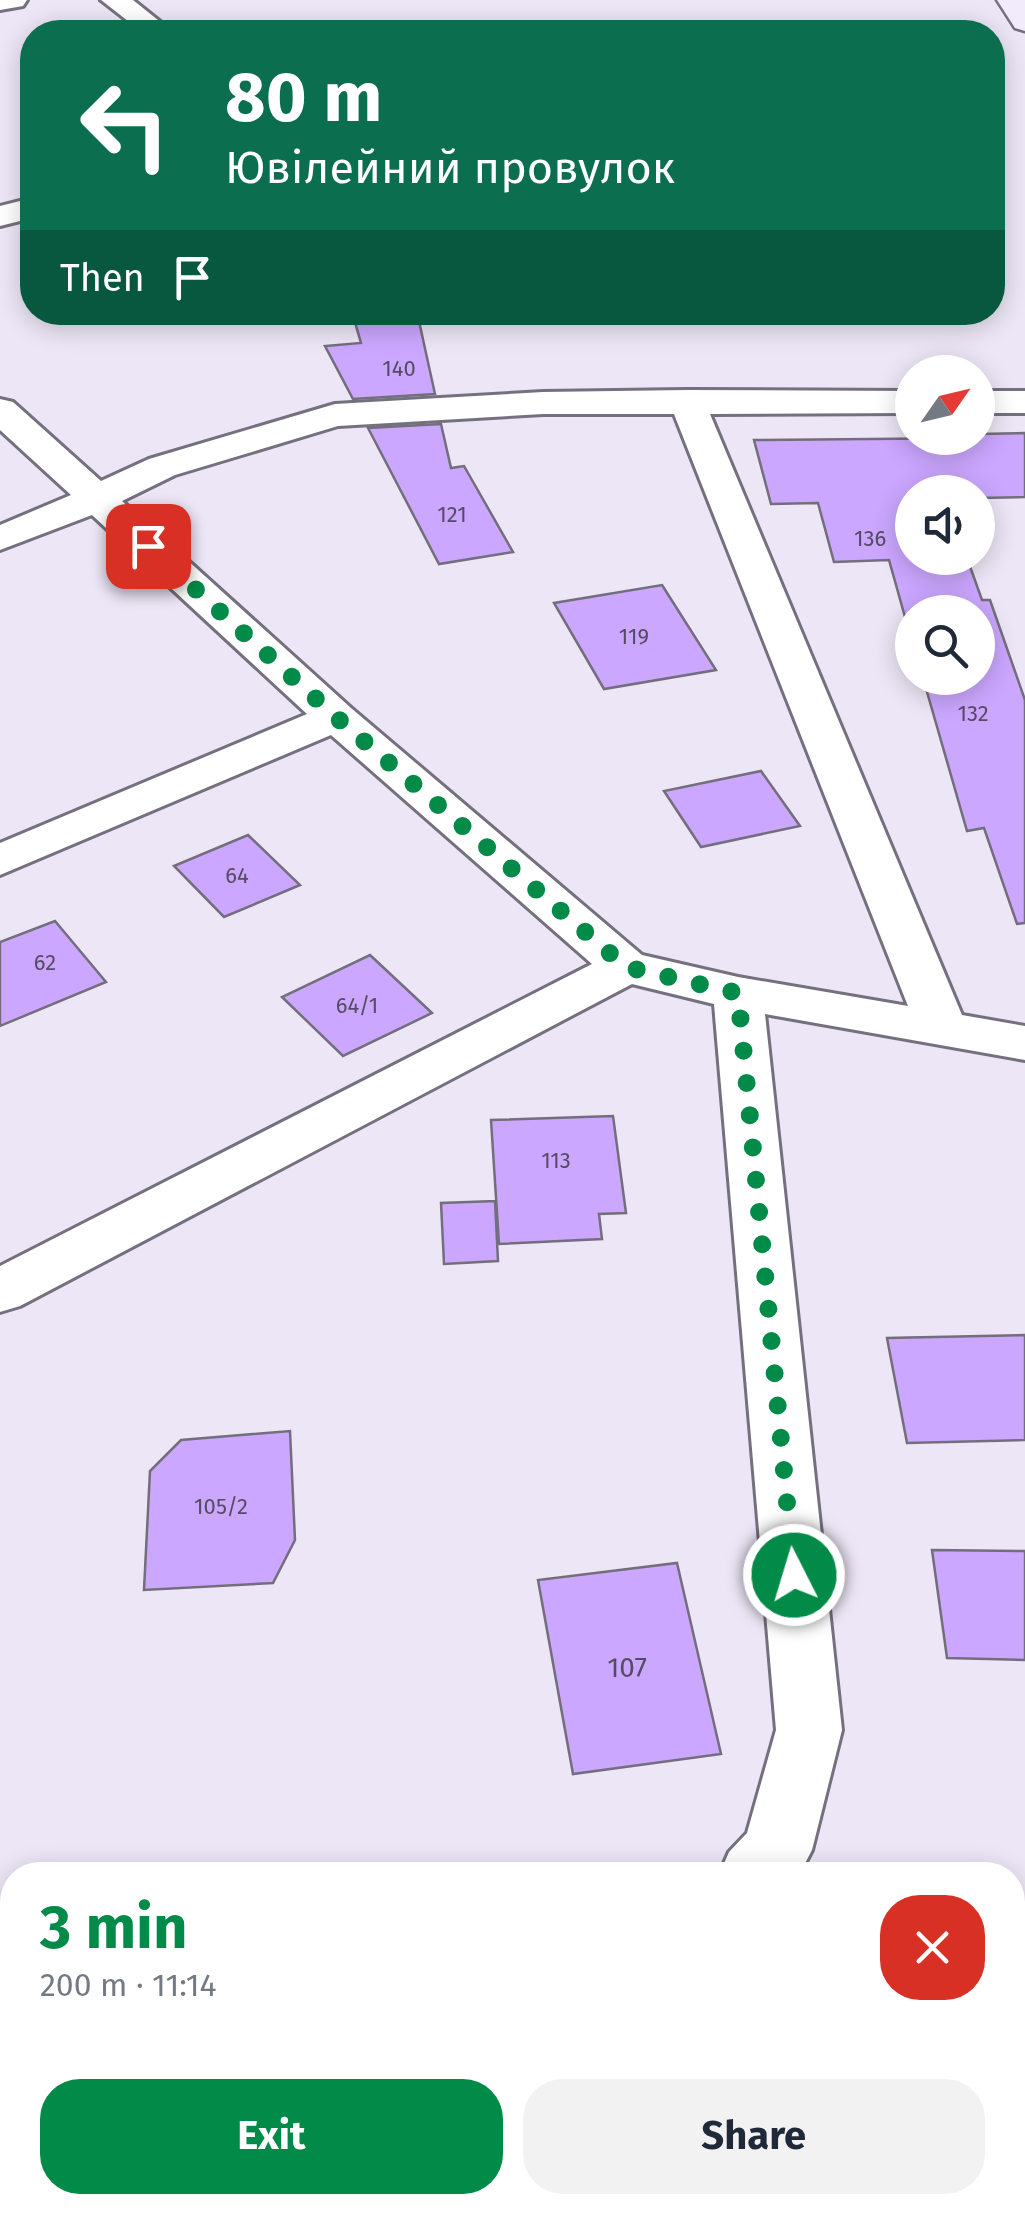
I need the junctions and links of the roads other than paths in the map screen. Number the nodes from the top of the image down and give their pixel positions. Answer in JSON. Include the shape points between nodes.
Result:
{"nodes":[{"id":1,"x":13,"y":0,"type":"edge"},
{"id":2,"x":115,"y":0,"type":"edge"},
{"id":3,"x":1011,"y":0,"type":"edge"},
{"id":4,"x":0,"y":2,"type":"edge"},
{"id":5,"x":142,"y":20,"type":"edge"},
{"id":6,"x":1025,"y":22,"type":"edge"},
{"id":7,"x":687,"y":402,"type":"junction"},
{"id":8,"x":895,"y":402,"type":"edge"},
{"id":9,"x":995,"y":402,"type":"edge"},
{"id":10,"x":1025,"y":402,"type":"edge"},
{"id":11,"x":0,"y":410,"type":"edge"},
{"id":12,"x":94,"y":497,"type":"junction"},
{"id":13,"x":0,"y":538,"type":"edge"},
{"id":14,"x":336,"y":717,"type":"junction"},
{"id":15,"x":0,"y":860,"type":"edge"},
{"id":16,"x":626,"y":967,"type":"junction"},
{"id":17,"x":738,"y":993,"type":"junction"},
{"id":18,"x":942,"y":1027,"type":"junction"},
{"id":19,"x":1025,"y":1043,"type":"edge"},
{"id":20,"x":0,"y":1292,"type":"edge"},
{"id":21,"x":766,"y":1862,"type":"edge"}],
"edges":[{"from":1,"to":4,"type":"street"},
{"from":2,"to":5,"type":"street"},
{"from":3,"to":6,"type":"main road"},
{"from":7,"to":8,"type":"street"},
{"from":7,"to":12,"type":"street","via":[[335,415],[162,467]]},
{"from":7,"to":18,"type":"street"},
{"from":9,"to":10,"type":"street"},
{"from":11,"to":12,"type":"street"},
{"from":12,"to":13,"type":"street"},
{"from":12,"to":14,"type":"street"},
{"from":14,"to":15,"type":"street"},
{"from":14,"to":16,"type":"street"},
{"from":16,"to":17,"type":"street"},
{"from":16,"to":20,"type":"street"},
{"from":17,"to":18,"type":"street"},
{"from":17,"to":21,"type":"street","via":[[809,1730],[777,1850]]},
{"from":18,"to":19,"type":"street"}]}
